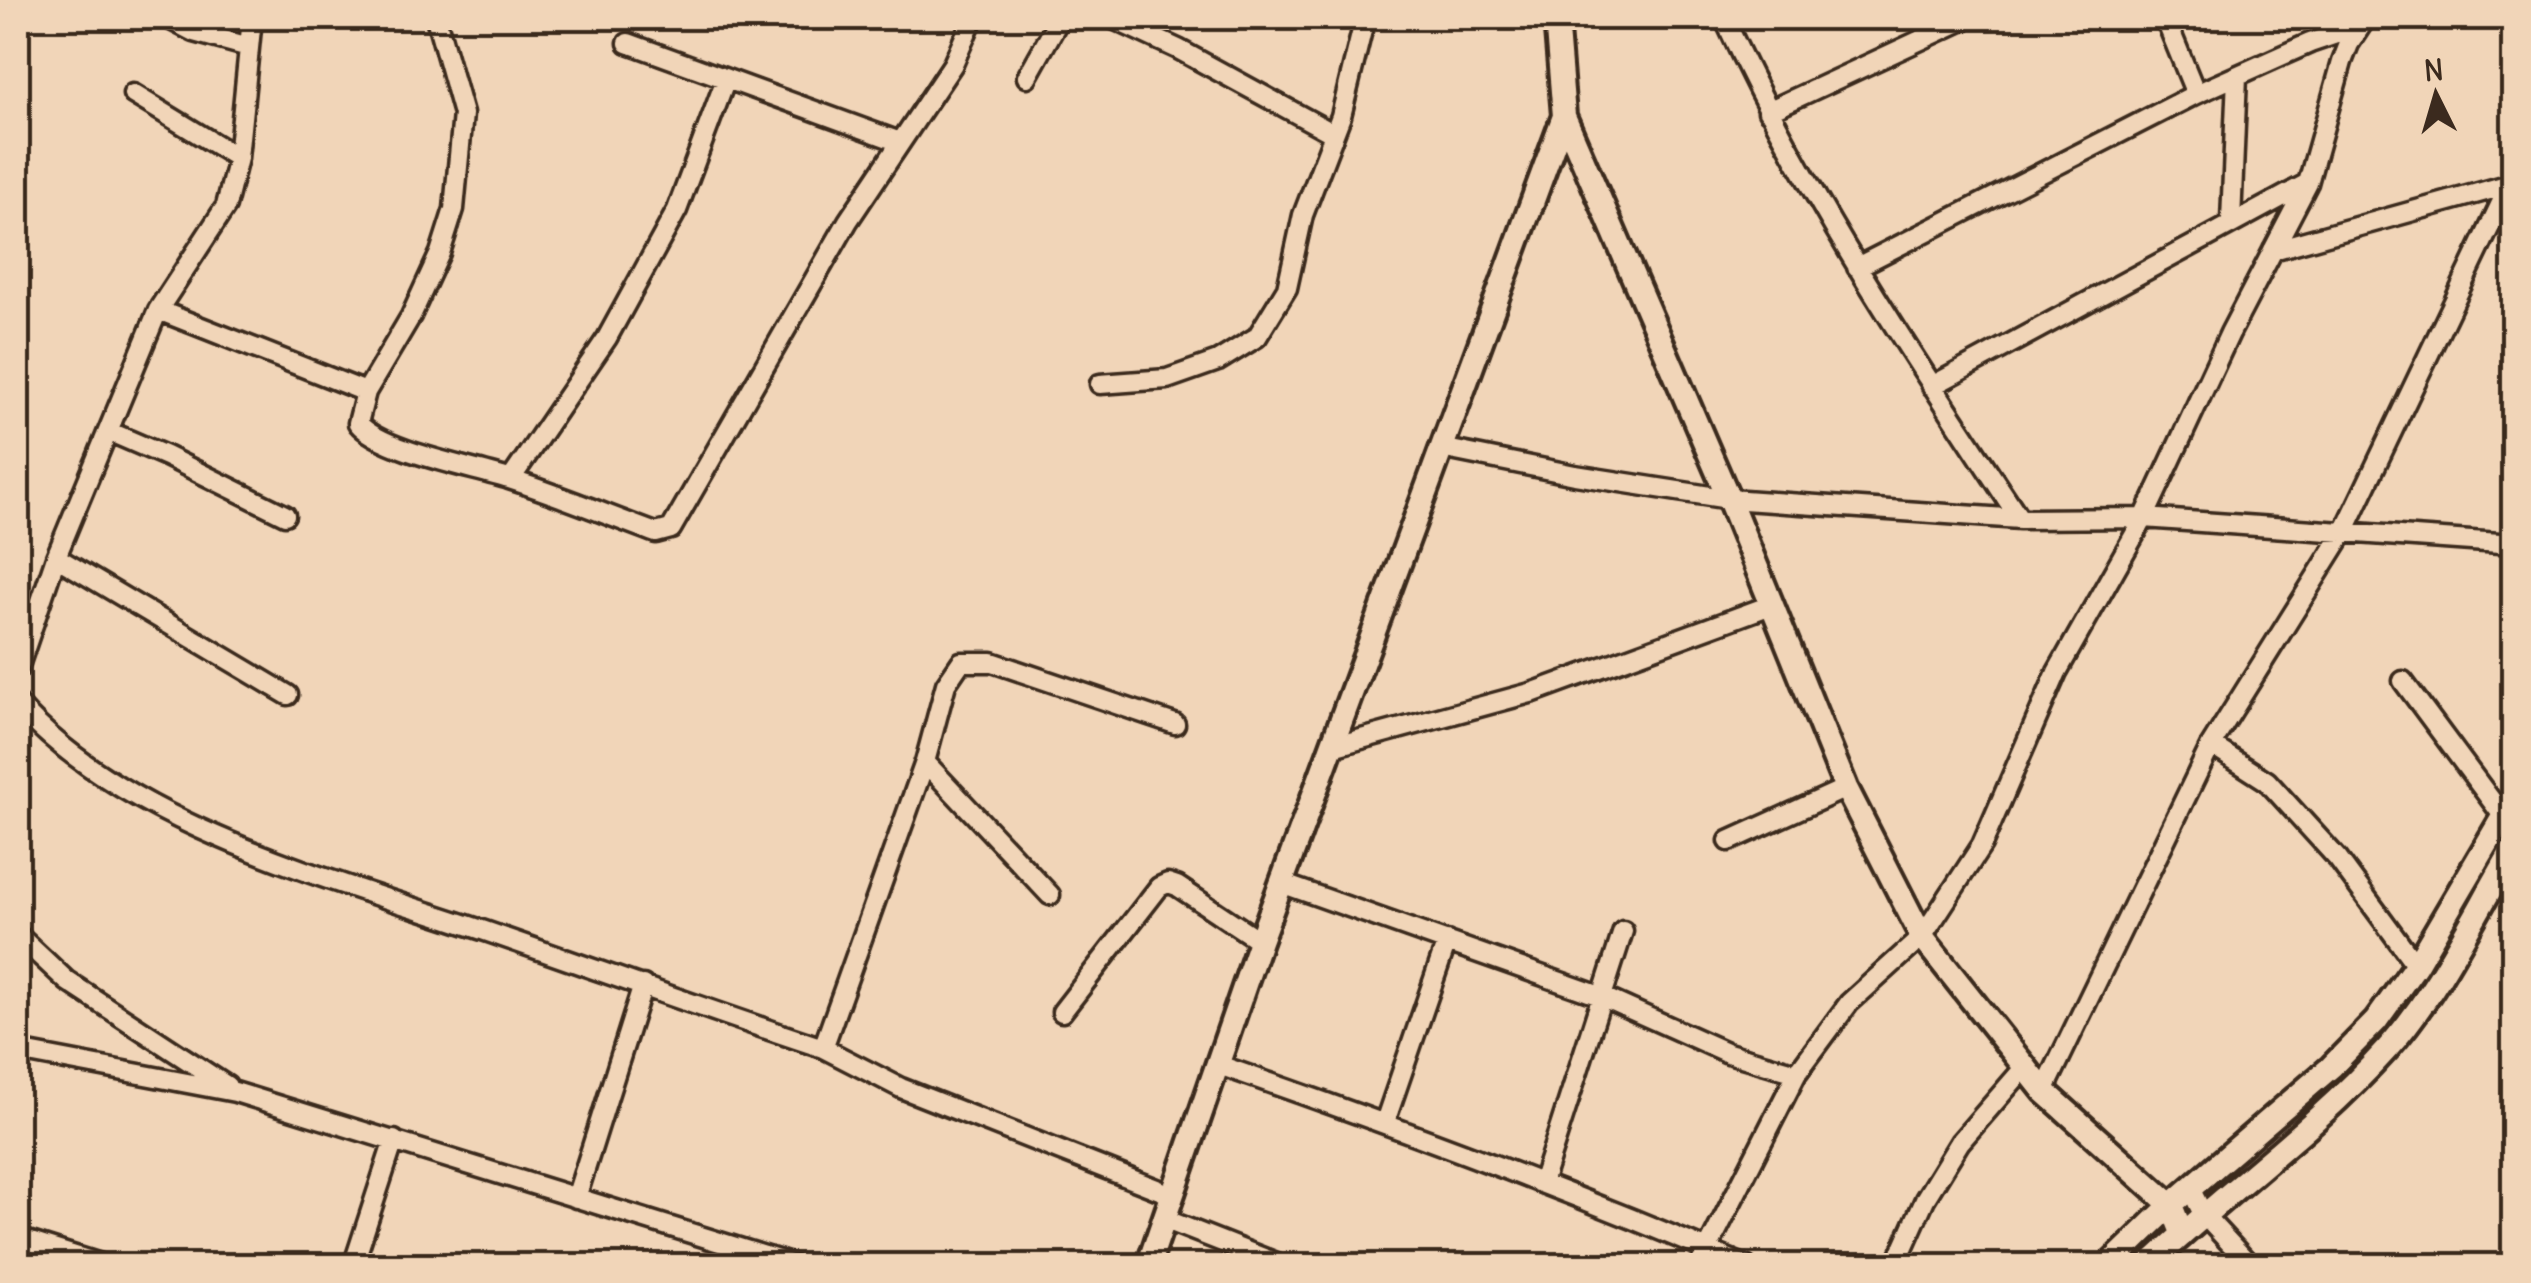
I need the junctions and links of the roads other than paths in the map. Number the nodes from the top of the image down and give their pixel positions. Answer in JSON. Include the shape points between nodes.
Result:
{"nodes":[{"id":1,"x":167,"y":18,"type":"edge"},
{"id":2,"x":252,"y":18,"type":"edge"},
{"id":3,"x":436,"y":18,"type":"edge"},
{"id":4,"x":973,"y":18,"type":"edge"},
{"id":5,"x":1060,"y":18,"type":"edge"},
{"id":6,"x":1110,"y":18,"type":"edge"},
{"id":7,"x":1365,"y":18,"type":"edge"},
{"id":8,"x":1556,"y":18,"type":"edge"},
{"id":9,"x":1724,"y":18,"type":"edge"},
{"id":10,"x":1968,"y":18,"type":"edge"},
{"id":11,"x":2165,"y":18,"type":"edge"},
{"id":12,"x":2363,"y":22,"type":"edge"},
{"id":13,"x":628,"y":43,"type":"dead end"},
{"id":14,"x":249,"y":47,"type":"junction"},
{"id":15,"x":2237,"y":76,"type":"junction"},
{"id":16,"x":1026,"y":77,"type":"dead end"},
{"id":17,"x":726,"y":79,"type":"junction"},
{"id":18,"x":133,"y":94,"type":"dead end"},
{"id":19,"x":2196,"y":94,"type":"junction"},
{"id":20,"x":1768,"y":112,"type":"junction"},
{"id":21,"x":1564,"y":116,"type":"junction"},
{"id":22,"x":1334,"y":134,"type":"junction"},
{"id":23,"x":900,"y":142,"type":"junction"},
{"id":24,"x":238,"y":158,"type":"junction"},
{"id":25,"x":2510,"y":181,"type":"edge"},
{"id":26,"x":2308,"y":182,"type":"junction"},
{"id":27,"x":2231,"y":222,"type":"junction"},
{"id":28,"x":2273,"y":250,"type":"junction"},
{"id":29,"x":1857,"y":267,"type":"junction"},
{"id":30,"x":158,"y":310,"type":"junction"},
{"id":31,"x":1100,"y":384,"type":"dead end"},
{"id":32,"x":1932,"y":386,"type":"junction"},
{"id":33,"x":366,"y":392,"type":"junction"},
{"id":34,"x":108,"y":431,"type":"junction"},
{"id":35,"x":1442,"y":448,"type":"junction"},
{"id":36,"x":511,"y":480,"type":"junction"},
{"id":37,"x":1729,"y":499,"type":"junction"},
{"id":38,"x":286,"y":515,"type":"dead end"},
{"id":39,"x":2144,"y":518,"type":"junction"},
{"id":40,"x":2020,"y":519,"type":"junction"},
{"id":41,"x":2344,"y":532,"type":"junction"},
{"id":42,"x":2514,"y":544,"type":"edge"},
{"id":43,"x":56,"y":557,"type":"junction"},
{"id":44,"x":1771,"y":605,"type":"junction"},
{"id":45,"x":18,"y":669,"type":"edge"},
{"id":46,"x":2403,"y":682,"type":"dead end"},
{"id":47,"x":288,"y":694,"type":"dead end"},
{"id":48,"x":18,"y":704,"type":"edge"},
{"id":49,"x":1176,"y":724,"type":"dead end"},
{"id":50,"x":2211,"y":745,"type":"junction"},
{"id":51,"x":1332,"y":747,"type":"junction"},
{"id":52,"x":925,"y":762,"type":"junction"},
{"id":53,"x":1846,"y":788,"type":"junction"},
{"id":54,"x":2508,"y":807,"type":"edge"},
{"id":55,"x":1729,"y":841,"type":"dead end"},
{"id":56,"x":2514,"y":848,"type":"edge"},
{"id":57,"x":1282,"y":884,"type":"junction"},
{"id":58,"x":1050,"y":895,"type":"dead end"},
{"id":59,"x":1623,"y":931,"type":"dead end"},
{"id":60,"x":18,"y":935,"type":"edge"},
{"id":61,"x":1922,"y":937,"type":"junction"},
{"id":62,"x":1260,"y":941,"type":"junction"},
{"id":63,"x":1447,"y":941,"type":"junction"},
{"id":64,"x":2416,"y":965,"type":"junction"},
{"id":65,"x":643,"y":985,"type":"junction"},
{"id":66,"x":1603,"y":997,"type":"junction"},
{"id":67,"x":1062,"y":1012,"type":"dead end"},
{"id":68,"x":823,"y":1048,"type":"junction"},
{"id":69,"x":18,"y":1050,"type":"edge"},
{"id":70,"x":1216,"y":1064,"type":"junction"},
{"id":71,"x":2024,"y":1068,"type":"junction"},
{"id":72,"x":1798,"y":1073,"type":"junction"},
{"id":73,"x":2044,"y":1091,"type":"junction"},
{"id":74,"x":235,"y":1092,"type":"junction"},
{"id":75,"x":1385,"y":1122,"type":"junction"},
{"id":76,"x":394,"y":1140,"type":"junction"},
{"id":77,"x":1542,"y":1183,"type":"junction"},
{"id":78,"x":2190,"y":1188,"type":"junction"},
{"id":79,"x":1172,"y":1195,"type":"junction"},
{"id":80,"x":576,"y":1198,"type":"junction"},
{"id":81,"x":2171,"y":1205,"type":"junction"},
{"id":82,"x":2203,"y":1214,"type":"junction"},
{"id":83,"x":1164,"y":1219,"type":"junction"},
{"id":84,"x":2182,"y":1233,"type":"junction"},
{"id":85,"x":18,"y":1238,"type":"edge"},
{"id":86,"x":1702,"y":1257,"type":"edge"},
{"id":87,"x":106,"y":1266,"type":"edge"},
{"id":88,"x":354,"y":1266,"type":"edge"},
{"id":89,"x":797,"y":1266,"type":"edge"},
{"id":90,"x":1148,"y":1266,"type":"edge"},
{"id":91,"x":1284,"y":1266,"type":"edge"},
{"id":92,"x":1746,"y":1266,"type":"edge"},
{"id":93,"x":1895,"y":1266,"type":"edge"},
{"id":94,"x":2108,"y":1266,"type":"edge"},
{"id":95,"x":2148,"y":1266,"type":"edge"},
{"id":96,"x":2251,"y":1266,"type":"edge"}],
"edges":[{"from":1,"to":14,"type":"street"},
{"from":2,"to":14,"type":"street"},
{"from":3,"to":33,"type":"street","via":[[462,114],[454,210],[411,316]]},
{"from":4,"to":23,"type":"street","via":[[953,64]]},
{"from":5,"to":16,"type":"street"},
{"from":6,"to":22,"type":"street"},
{"from":7,"to":22,"type":"street"},
{"from":8,"to":21,"type":"street"},
{"from":9,"to":20,"type":"street"},
{"from":10,"to":20,"type":"street"},
{"from":11,"to":19,"type":"street"},
{"from":12,"to":15,"type":"street"},
{"from":12,"to":26,"type":"street","via":[[2342,62]]},
{"from":13,"to":17,"type":"street"},
{"from":14,"to":24,"type":"street"},
{"from":15,"to":19,"type":"street"},
{"from":15,"to":27,"type":"street"},
{"from":17,"to":23,"type":"street"},
{"from":17,"to":36,"type":"street","via":[[659,242],[607,338]]},
{"from":18,"to":24,"type":"street"},
{"from":19,"to":29,"type":"street"},
{"from":20,"to":29,"type":"street"},
{"from":21,"to":35,"type":"street"},
{"from":21,"to":37,"type":"street"},
{"from":22,"to":31,"type":"street","via":[[1303,215],[1287,288],[1257,338],[1167,379]]},
{"from":23,"to":36,"type":"street","via":[[671,529],[656,533]]},
{"from":24,"to":30,"type":"street","via":[[226,206]]},
{"from":25,"to":28,"type":"street"},
{"from":25,"to":41,"type":"street"},
{"from":26,"to":27,"type":"street"},
{"from":26,"to":28,"type":"street"},
{"from":27,"to":32,"type":"street"},
{"from":28,"to":39,"type":"street"},
{"from":29,"to":32,"type":"street"},
{"from":30,"to":33,"type":"street"},
{"from":30,"to":34,"type":"street"},
{"from":32,"to":40,"type":"street"},
{"from":33,"to":36,"type":"street","via":[[358,423],[366,434]]},
{"from":34,"to":38,"type":"street"},
{"from":34,"to":43,"type":"street"},
{"from":35,"to":37,"type":"street"},
{"from":35,"to":51,"type":"street"},
{"from":37,"to":40,"type":"street"},
{"from":37,"to":44,"type":"street"},
{"from":39,"to":40,"type":"street"},
{"from":39,"to":41,"type":"street"},
{"from":39,"to":61,"type":"street","via":[[2057,672],[1982,844]]},
{"from":41,"to":42,"type":"street"},
{"from":41,"to":50,"type":"street"},
{"from":43,"to":45,"type":"street"},
{"from":43,"to":47,"type":"street"},
{"from":44,"to":51,"type":"street","via":[[1534,692]]},
{"from":44,"to":53,"type":"street"},
{"from":46,"to":54,"type":"street"},
{"from":48,"to":65,"type":"street","via":[[91,768],[239,847]]},
{"from":49,"to":52,"type":"street","via":[[992,662],[961,662],[946,684]]},
{"from":50,"to":64,"type":"street","via":[[2267,781],[2338,859]]},
{"from":50,"to":73,"type":"street"},
{"from":51,"to":57,"type":"street"},
{"from":52,"to":58,"type":"street"},
{"from":52,"to":68,"type":"street"},
{"from":53,"to":55,"type":"street"},
{"from":53,"to":61,"type":"street"},
{"from":54,"to":64,"type":"street"},
{"from":56,"to":82,"type":"street","via":[[2418,1011],[2388,1048]]},
{"from":57,"to":62,"type":"street"},
{"from":57,"to":63,"type":"street"},
{"from":59,"to":66,"type":"street"},
{"from":60,"to":74,"type":"street","via":[[68,982]]},
{"from":61,"to":71,"type":"street"},
{"from":61,"to":72,"type":"street","via":[[1849,1003]]},
{"from":62,"to":67,"type":"street","via":[[1168,883]]},
{"from":62,"to":70,"type":"street"},
{"from":63,"to":66,"type":"street"},
{"from":63,"to":75,"type":"street"},
{"from":64,"to":78,"type":"street","via":[[2376,1022]]},
{"from":65,"to":68,"type":"street"},
{"from":65,"to":80,"type":"street"},
{"from":66,"to":72,"type":"street","via":[[1728,1053]]},
{"from":66,"to":77,"type":"street"},
{"from":68,"to":79,"type":"street","via":[[901,1088]]},
{"from":69,"to":74,"type":"street"},
{"from":70,"to":75,"type":"street"},
{"from":70,"to":79,"type":"street"},
{"from":71,"to":73,"type":"street"},
{"from":71,"to":93,"type":"street","via":[[1960,1142]]},
{"from":72,"to":86,"type":"street"},
{"from":73,"to":81,"type":"street"},
{"from":74,"to":76,"type":"street"},
{"from":75,"to":77,"type":"street"},
{"from":76,"to":80,"type":"street"},
{"from":76,"to":88,"type":"street"},
{"from":77,"to":86,"type":"street","via":[[1640,1219]]},
{"from":78,"to":81,"type":"street"},
{"from":78,"to":82,"type":"street"},
{"from":79,"to":83,"type":"street"},
{"from":80,"to":89,"type":"street"},
{"from":81,"to":84,"type":"street"},
{"from":81,"to":94,"type":"street"},
{"from":82,"to":84,"type":"street"},
{"from":82,"to":96,"type":"street"},
{"from":83,"to":90,"type":"street"},
{"from":83,"to":91,"type":"street"},
{"from":84,"to":95,"type":"street"},
{"from":85,"to":87,"type":"street"},
{"from":86,"to":92,"type":"street"}]}
